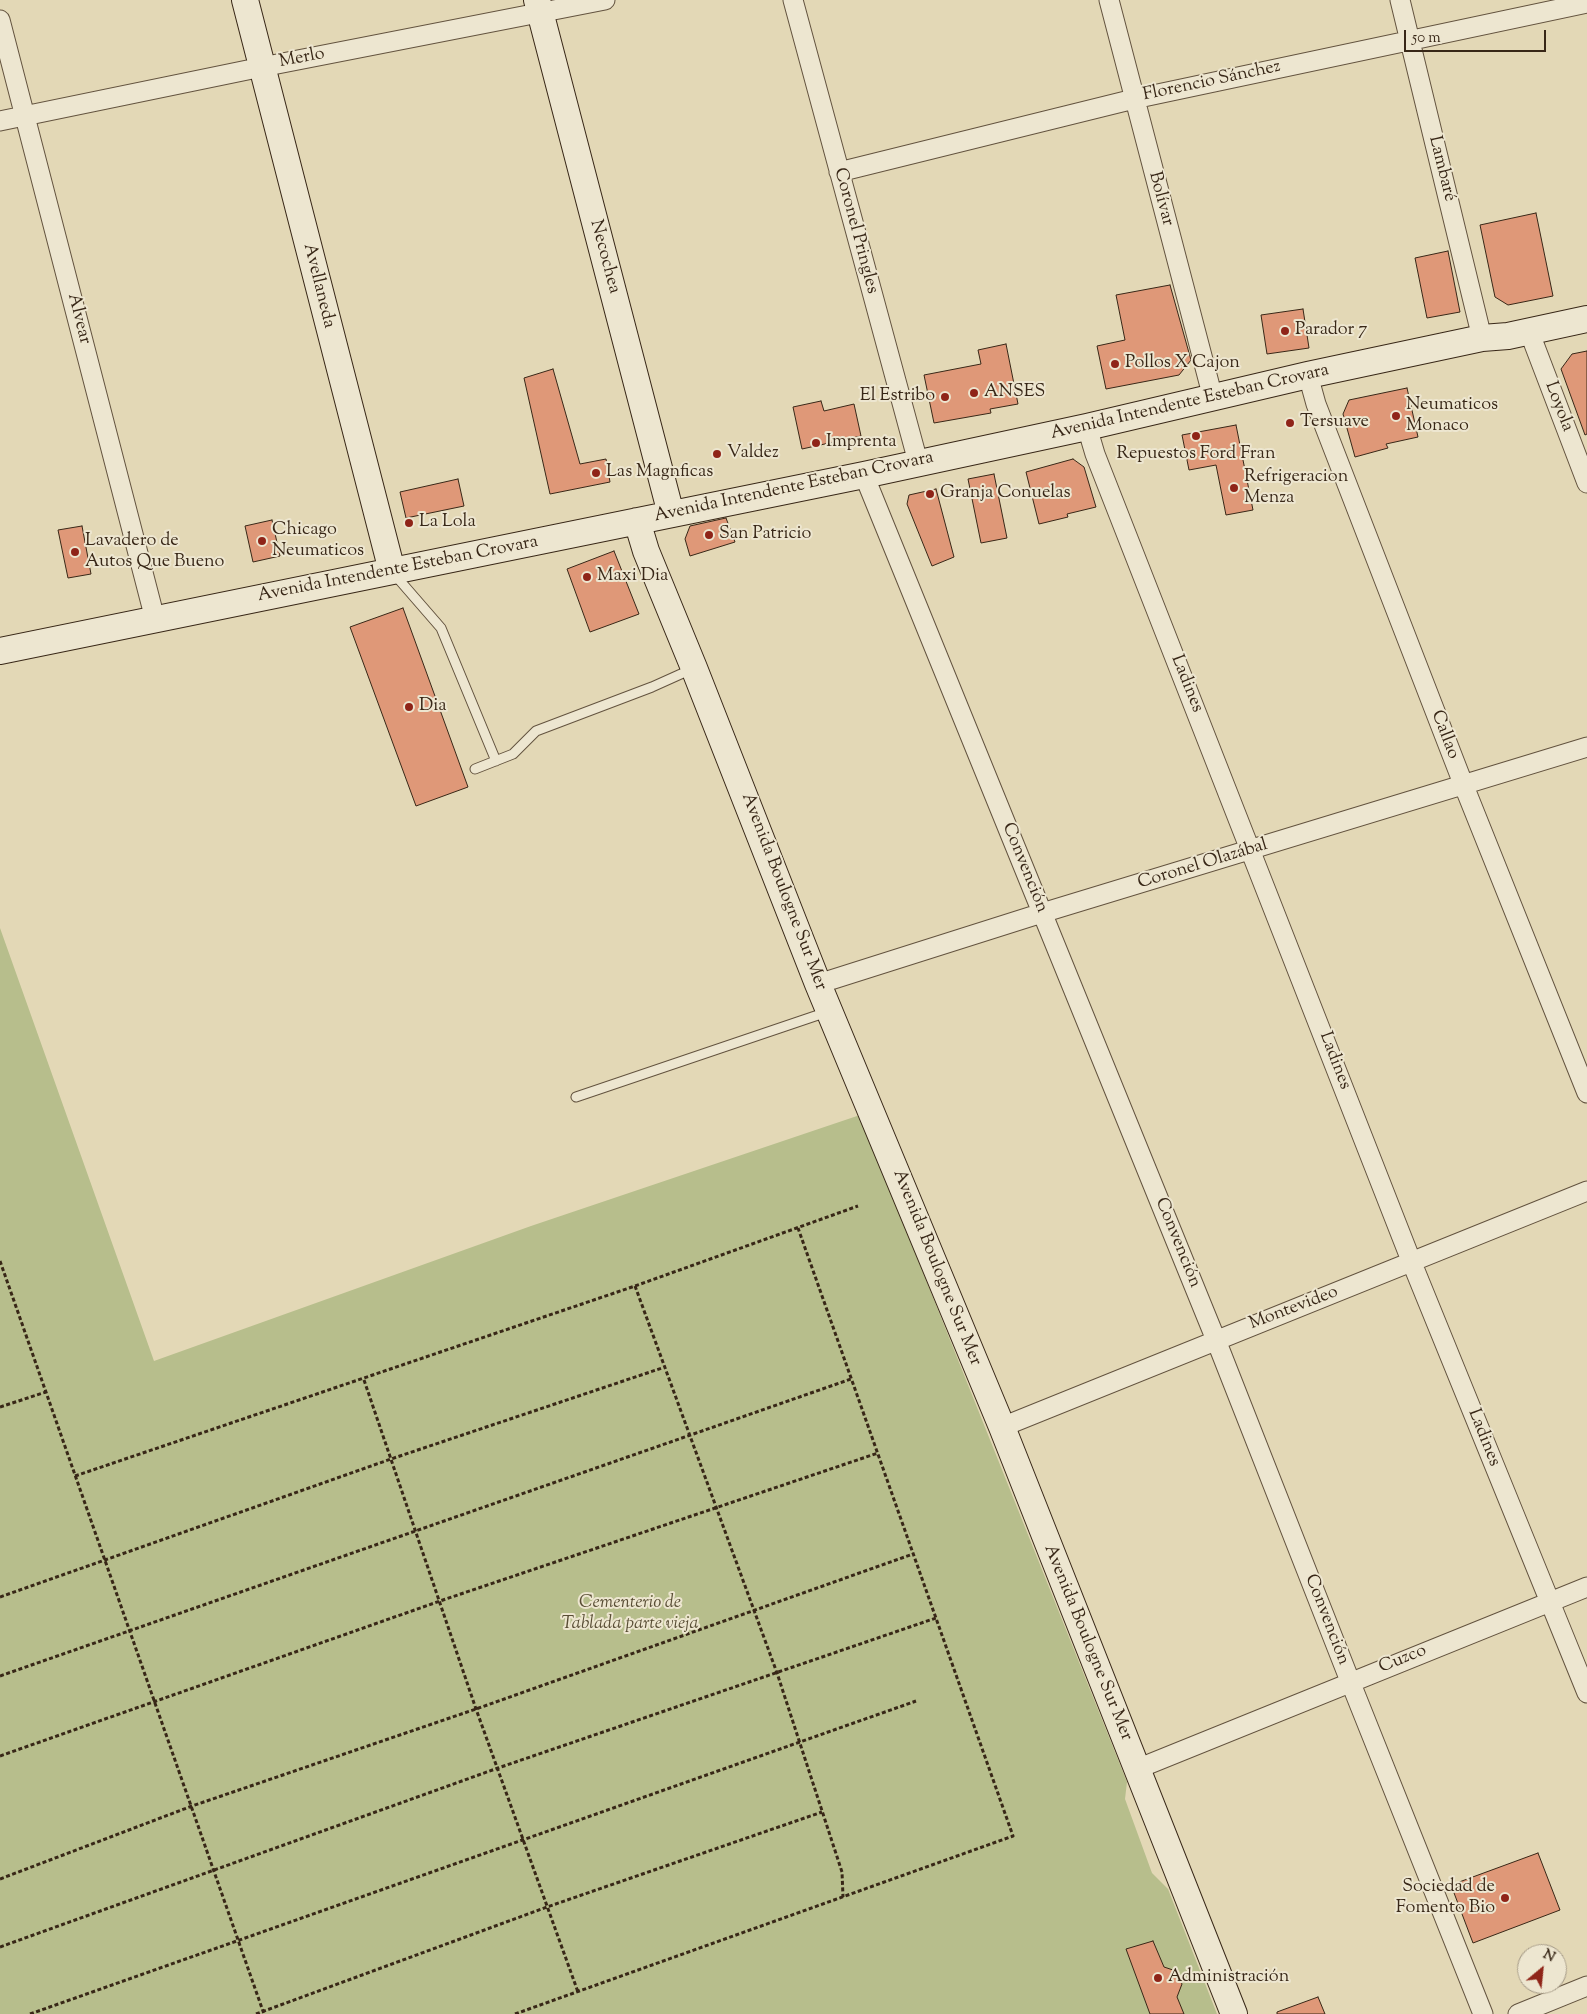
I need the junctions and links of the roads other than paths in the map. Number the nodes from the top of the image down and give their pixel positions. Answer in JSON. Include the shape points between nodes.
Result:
{"nodes":[{"id":1,"x":245,"y":0,"type":"edge"},
{"id":2,"x":605,"y":0,"type":"edge"},
{"id":3,"x":793,"y":0,"type":"edge"},
{"id":4,"x":1109,"y":0,"type":"edge"},
{"id":5,"x":1400,"y":0,"type":"edge"},
{"id":6,"x":1587,"y":3,"type":"edge"},
{"id":7,"x":539,"y":6,"type":"edge"},
{"id":8,"x":0,"y":20,"type":"edge"},
{"id":9,"x":1410,"y":40,"type":"junction"},
{"id":10,"x":262,"y":67,"type":"junction"},
{"id":11,"x":1134,"y":99,"type":"junction"},
{"id":12,"x":26,"y":116,"type":"junction"},
{"id":13,"x":0,"y":121,"type":"edge"},
{"id":14,"x":839,"y":172,"type":"junction"},
{"id":15,"x":1587,"y":319,"type":"edge"},
{"id":16,"x":1529,"y":331,"type":"junction"},
{"id":17,"x":1482,"y":338,"type":"junction"},
{"id":18,"x":1308,"y":375,"type":"junction"},
{"id":19,"x":1213,"y":398,"type":"junction"},
{"id":20,"x":1087,"y":427,"type":"junction"},
{"id":21,"x":918,"y":462,"type":"junction"},
{"id":22,"x":864,"y":475,"type":"junction"},
{"id":23,"x":1587,"y":484,"type":"edge"},
{"id":24,"x":671,"y":514,"type":"junction"},
{"id":25,"x":637,"y":521,"type":"junction"},
{"id":26,"x":392,"y":571,"type":"junction"},
{"id":27,"x":156,"y":619,"type":"junction"},
{"id":28,"x":0,"y":651,"type":"edge"},
{"id":29,"x":694,"y":668,"type":"junction"},
{"id":30,"x":1587,"y":747,"type":"edge"},
{"id":31,"x":496,"y":761,"type":"junction"},
{"id":32,"x":475,"y":769,"type":"dead end"},
{"id":33,"x":1464,"y":786,"type":"junction"},
{"id":34,"x":1252,"y":850,"type":"junction"},
{"id":35,"x":1042,"y":912,"type":"junction"},
{"id":36,"x":818,"y":984,"type":"junction"},
{"id":37,"x":830,"y":1011,"type":"junction"},
{"id":38,"x":1587,"y":1093,"type":"edge"},
{"id":39,"x":576,"y":1097,"type":"dead end"},
{"id":40,"x":1587,"y":1191,"type":"edge"},
{"id":41,"x":1412,"y":1263,"type":"junction"},
{"id":42,"x":1216,"y":1340,"type":"junction"},
{"id":43,"x":1002,"y":1427,"type":"junction"},
{"id":44,"x":1587,"y":1588,"type":"edge"},
{"id":45,"x":1549,"y":1601,"type":"junction"},
{"id":46,"x":1350,"y":1681,"type":"junction"},
{"id":47,"x":1587,"y":1692,"type":"edge"},
{"id":48,"x":1137,"y":1769,"type":"junction"},
{"id":49,"x":1587,"y":1986,"type":"edge"},
{"id":50,"x":1234,"y":2014,"type":"edge"},
{"id":51,"x":1483,"y":2014,"type":"edge"},
{"id":52,"x":1518,"y":2014,"type":"edge"}],
"edges":[{"from":1,"to":10,"type":"main road","name":"Avellaneda"},
{"from":2,"to":7,"type":"street","name":"Merlo"},
{"from":3,"to":14,"type":"street","name":"Coronel Pringles"},
{"from":4,"to":11,"type":"street","name":"Bolívar"},
{"from":5,"to":9,"type":"street","name":"Lambaré"},
{"from":6,"to":9,"type":"street","name":"Florencio Sánchez"},
{"from":7,"to":10,"type":"street","name":"Merlo"},
{"from":7,"to":24,"type":"main road","name":"Necochea"},
{"from":8,"to":12,"type":"street","name":"Alvear"},
{"from":9,"to":11,"type":"street","name":"Florencio Sánchez"},
{"from":9,"to":17,"type":"street","name":"Lambaré"},
{"from":10,"to":12,"type":"street","name":"Merlo"},
{"from":10,"to":26,"type":"main road","name":"Avellaneda"},
{"from":11,"to":14,"type":"street","name":"Florencio Sánchez"},
{"from":11,"to":19,"type":"street","name":"Bolívar"},
{"from":12,"to":13,"type":"street","name":"Merlo"},
{"from":12,"to":27,"type":"street","name":"Alvear"},
{"from":14,"to":21,"type":"street","name":"Coronel Pringles"},
{"from":15,"to":16,"type":"main road","name":"Avenida Intendente Esteban Crovara"},
{"from":16,"to":17,"type":"main road","name":"Avenida Intendente Esteban Crovara"},
{"from":16,"to":23,"type":"street","name":"Loyola"},
{"from":17,"to":18,"type":"main road","name":"Avenida Intendente Esteban Crovara"},
{"from":18,"to":19,"type":"main road","name":"Avenida Intendente Esteban Crovara"},
{"from":18,"to":33,"type":"street","name":"Callao","via":[[1316,404]]},
{"from":19,"to":20,"type":"main road","name":"Avenida Intendente Esteban Crovara"},
{"from":20,"to":21,"type":"main road","name":"Avenida Intendente Esteban Crovara"},
{"from":20,"to":34,"type":"street","name":"Ladines"},
{"from":21,"to":22,"type":"main road","name":"Avenida Intendente Esteban Crovara"},
{"from":22,"to":24,"type":"main road","name":"Avenida Intendente Esteban Crovara"},
{"from":22,"to":35,"type":"street","name":"Convención"},
{"from":24,"to":25,"type":"main road","name":"Avenida Intendente Esteban Crovara"},
{"from":25,"to":26,"type":"main road","name":"Avenida Intendente Esteban Crovara"},
{"from":25,"to":29,"type":"main road","name":"Avenida Boulogne Sur Mer"},
{"from":26,"to":27,"type":"main road","name":"Avenida Intendente Esteban Crovara"},
{"from":26,"to":31,"type":"lane","via":[[441,628]]},
{"from":27,"to":28,"type":"main road","name":"Avenida Intendente Esteban Crovara"},
{"from":29,"to":31,"type":"lane","via":[[536,731],[512,754]]},
{"from":29,"to":36,"type":"main road","name":"Avenida Boulogne Sur Mer"},
{"from":30,"to":33,"type":"street","name":"Coronel Olazábal"},
{"from":31,"to":32,"type":"lane"},
{"from":33,"to":34,"type":"street","name":"Coronel Olazábal"},
{"from":33,"to":38,"type":"street","name":"Callao"},
{"from":34,"to":35,"type":"street","name":"Coronel Olazábal"},
{"from":34,"to":41,"type":"street","name":"Ladines"},
{"from":35,"to":36,"type":"street","name":"Coronel Olazábal"},
{"from":35,"to":42,"type":"street","name":"Convención"},
{"from":36,"to":37,"type":"main road","name":"Avenida Boulogne Sur Mer"},
{"from":37,"to":39,"type":"lane"},
{"from":37,"to":43,"type":"main road","name":"Avenida Boulogne Sur Mer"},
{"from":40,"to":41,"type":"street","name":"Montevideo"},
{"from":41,"to":42,"type":"street","name":"Montevideo"},
{"from":41,"to":45,"type":"street","name":"Ladines"},
{"from":42,"to":43,"type":"street","name":"Montevideo"},
{"from":42,"to":46,"type":"street","name":"Convención"},
{"from":43,"to":48,"type":"main road","name":"Avenida Boulogne Sur Mer"},
{"from":44,"to":45,"type":"street","name":"Cuzco"},
{"from":45,"to":46,"type":"street","name":"Cuzco"},
{"from":45,"to":47,"type":"street","name":"Ladines"},
{"from":46,"to":48,"type":"street","name":"Cuzco"},
{"from":46,"to":51,"type":"street","name":"Convención"},
{"from":48,"to":50,"type":"main road","name":"Avenida Boulogne Sur Mer"},
{"from":49,"to":52,"type":"street"}]}
